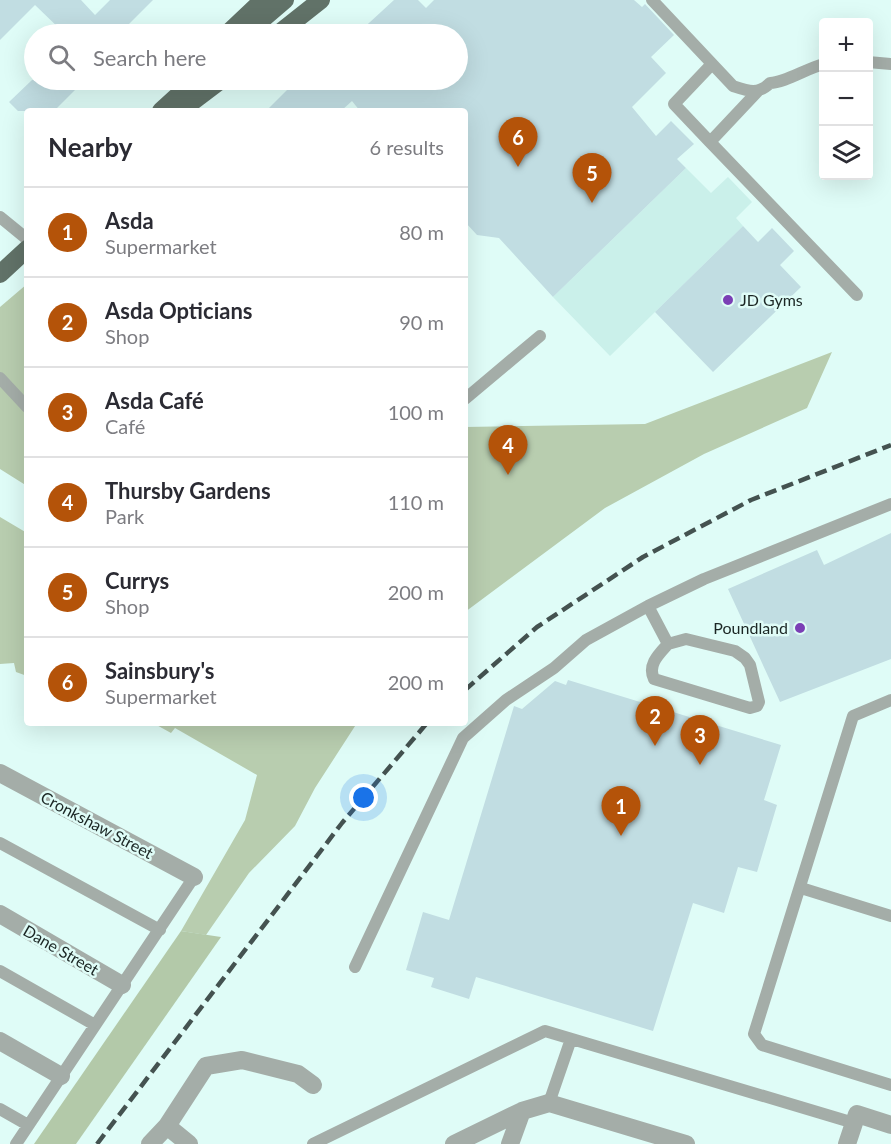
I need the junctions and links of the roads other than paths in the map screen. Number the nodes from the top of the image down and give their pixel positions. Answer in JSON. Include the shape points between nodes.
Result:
{"nodes":[{"id":1,"x":263,"y":0,"type":"edge"},
{"id":2,"x":285,"y":0,"type":"edge"},
{"id":3,"x":321,"y":0,"type":"edge"},
{"id":4,"x":652,"y":0,"type":"edge"},
{"id":5,"x":238,"y":24,"type":"edge"},
{"id":6,"x":257,"y":24,"type":"edge"},
{"id":7,"x":291,"y":24,"type":"edge"},
{"id":8,"x":873,"y":62,"type":"edge"},
{"id":9,"x":712,"y":64,"type":"junction"},
{"id":10,"x":891,"y":64,"type":"edge"},
{"id":11,"x":819,"y":66,"type":"edge"},
{"id":12,"x":175,"y":90,"type":"edge"},
{"id":13,"x":184,"y":90,"type":"edge"},
{"id":14,"x":208,"y":90,"type":"edge"},
{"id":15,"x":758,"y":91,"type":"junction"},
{"id":16,"x":163,"y":108,"type":"edge"},
{"id":17,"x":164,"y":108,"type":"edge"},
{"id":18,"x":184,"y":108,"type":"edge"},
{"id":19,"x":710,"y":141,"type":"junction"},
{"id":20,"x":0,"y":217,"type":"edge"},
{"id":21,"x":24,"y":236,"type":"edge"},
{"id":22,"x":24,"y":252,"type":"edge"},
{"id":23,"x":0,"y":274,"type":"edge"},
{"id":24,"x":857,"y":295,"type":"dead end"},
{"id":25,"x":540,"y":336,"type":"dead end"},
{"id":26,"x":0,"y":378,"type":"edge"},
{"id":27,"x":468,"y":396,"type":"edge"},
{"id":28,"x":24,"y":404,"type":"edge"},
{"id":29,"x":891,"y":504,"type":"edge"},
{"id":30,"x":648,"y":606,"type":"junction"},
{"id":31,"x":668,"y":644,"type":"junction"},
{"id":32,"x":891,"y":700,"type":"edge"},
{"id":33,"x":0,"y":773,"type":"edge"},
{"id":34,"x":0,"y":843,"type":"edge"},
{"id":35,"x":194,"y":877,"type":"joint"},
{"id":36,"x":801,"y":888,"type":"junction"},
{"id":37,"x":0,"y":914,"type":"edge"},
{"id":38,"x":891,"y":916,"type":"edge"},
{"id":39,"x":160,"y":930,"type":"junction"},
{"id":40,"x":355,"y":968,"type":"dead end"},
{"id":41,"x":0,"y":971,"type":"edge"},
{"id":42,"x":122,"y":985,"type":"junction"},
{"id":43,"x":95,"y":1025,"type":"junction"},
{"id":44,"x":571,"y":1039,"type":"junction"},
{"id":45,"x":0,"y":1041,"type":"edge"},
{"id":46,"x":61,"y":1076,"type":"junction"},
{"id":47,"x":313,"y":1085,"type":"dead end"},
{"id":48,"x":891,"y":1085,"type":"edge"},
{"id":49,"x":549,"y":1103,"type":"junction"},
{"id":50,"x":0,"y":1109,"type":"edge"},
{"id":51,"x":522,"y":1111,"type":"junction"},
{"id":52,"x":856,"y":1119,"type":"junction"},
{"id":53,"x":28,"y":1125,"type":"junction"},
{"id":54,"x":891,"y":1125,"type":"edge"},
{"id":55,"x":167,"y":1126,"type":"junction"},
{"id":56,"x":16,"y":1144,"type":"edge"},
{"id":57,"x":150,"y":1144,"type":"edge"},
{"id":58,"x":189,"y":1144,"type":"edge"},
{"id":59,"x":313,"y":1144,"type":"edge"},
{"id":60,"x":454,"y":1144,"type":"edge"},
{"id":61,"x":510,"y":1144,"type":"edge"},
{"id":62,"x":686,"y":1144,"type":"edge"},
{"id":63,"x":847,"y":1144,"type":"edge"}],
"edges":[{"from":1,"to":5,"type":"main road"},
{"from":2,"to":6,"type":"main road"},
{"from":3,"to":7,"type":"main road"},
{"from":4,"to":9,"type":"lane"},
{"from":8,"to":10,"type":"lane"},
{"from":9,"to":15,"type":"lane","via":[[733,86]]},
{"from":9,"to":19,"type":"lane","via":[[674,104]]},
{"from":11,"to":15,"type":"lane"},
{"from":12,"to":16,"type":"main road"},
{"from":13,"to":17,"type":"main road"},
{"from":14,"to":18,"type":"main road"},
{"from":15,"to":19,"type":"lane"},
{"from":19,"to":24,"type":"lane"},
{"from":20,"to":21,"type":"lane"},
{"from":22,"to":23,"type":"main road"},
{"from":25,"to":27,"type":"lane"},
{"from":26,"to":28,"type":"lane"},
{"from":29,"to":30,"type":"lane","via":[[704,579]]},
{"from":30,"to":31,"type":"lane"},
{"from":30,"to":40,"type":"lane","via":[[586,640],[554,668],[506,700],[464,738]]},
{"from":31,"to":31,"type":"lane","via":[[655,658],[651,673],[658,682],[750,708],[758,706],[750,665],[735,651],[686,639]]},
{"from":32,"to":36,"type":"lane","via":[[853,716]]},
{"from":33,"to":35,"type":"street","name":"Cronkshaw Street"},
{"from":34,"to":39,"type":"lane"},
{"from":35,"to":39,"type":"lane"},
{"from":36,"to":38,"type":"lane"},
{"from":36,"to":48,"type":"lane","via":[[754,1034],[762,1045]]},
{"from":37,"to":42,"type":"street","name":"Dane Street"},
{"from":39,"to":42,"type":"lane"},
{"from":41,"to":43,"type":"lane"},
{"from":42,"to":43,"type":"lane"},
{"from":43,"to":46,"type":"lane"},
{"from":44,"to":49,"type":"lane"},
{"from":44,"to":52,"type":"lane"},
{"from":44,"to":59,"type":"lane","via":[[545,1032]]},
{"from":45,"to":46,"type":"street"},
{"from":46,"to":53,"type":"lane"},
{"from":47,"to":55,"type":"street","via":[[298,1074],[242,1060],[206,1066]]},
{"from":49,"to":51,"type":"street"},
{"from":49,"to":62,"type":"street"},
{"from":50,"to":53,"type":"lane"},
{"from":51,"to":60,"type":"street"},
{"from":51,"to":61,"type":"street"},
{"from":52,"to":54,"type":"street"},
{"from":52,"to":63,"type":"street"},
{"from":53,"to":56,"type":"lane"},
{"from":55,"to":57,"type":"street"},
{"from":55,"to":58,"type":"street"}]}
